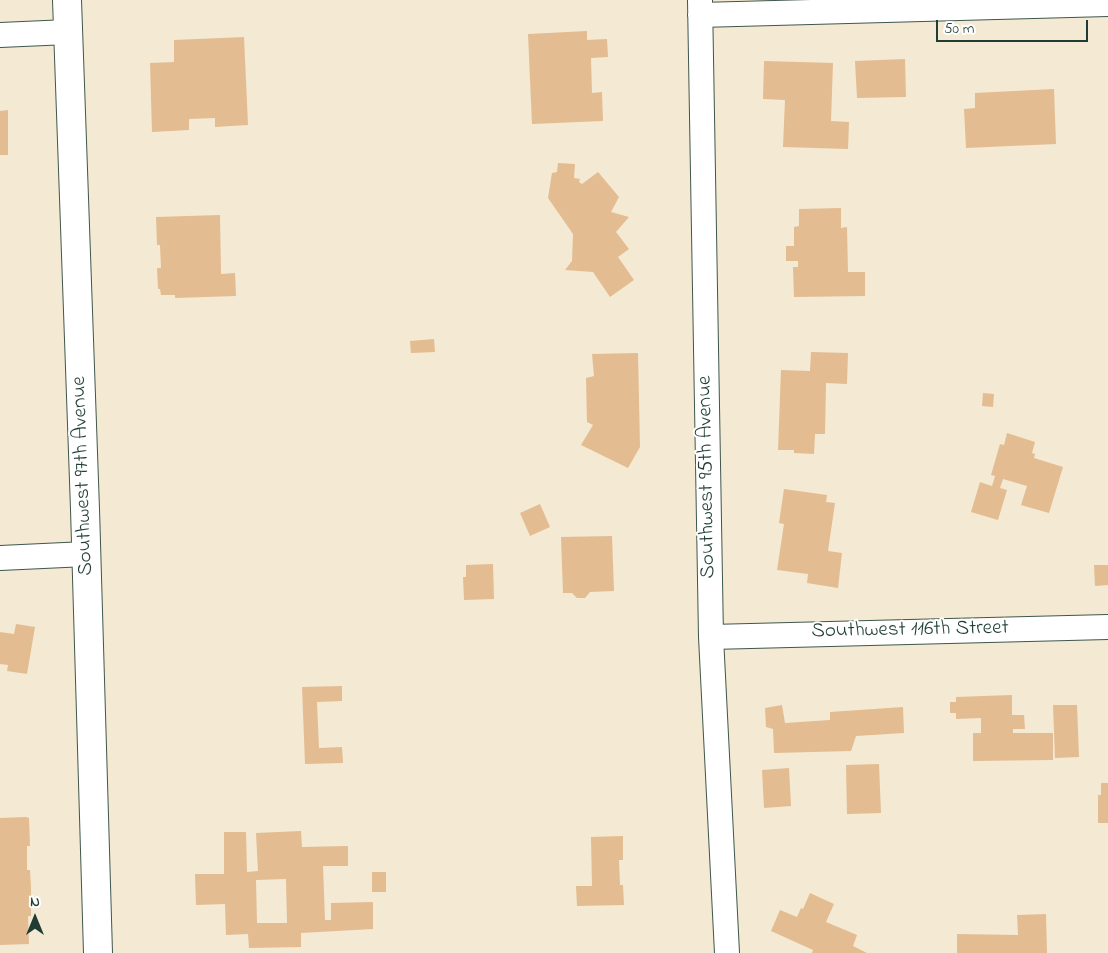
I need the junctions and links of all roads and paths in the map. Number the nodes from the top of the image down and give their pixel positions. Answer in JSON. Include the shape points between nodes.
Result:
{"nodes":[{"id":1,"x":67,"y":0,"type":"edge"},
{"id":2,"x":1108,"y":4,"type":"edge"},
{"id":3,"x":700,"y":7,"type":"edge"},
{"id":4,"x":68,"y":32,"type":"junction"},
{"id":5,"x":0,"y":35,"type":"edge"},
{"id":6,"x":86,"y":554,"type":"junction"},
{"id":7,"x":0,"y":558,"type":"edge"},
{"id":8,"x":1108,"y":627,"type":"edge"},
{"id":9,"x":711,"y":637,"type":"junction"},
{"id":10,"x":98,"y":953,"type":"edge"},
{"id":11,"x":728,"y":953,"type":"edge"}],
"edges":[{"from":1,"to":4,"type":"street","name":"Southwest 97th Avenue"},
{"from":2,"to":3,"type":"street"},
{"from":3,"to":9,"type":"street","name":"Southwest 95th Avenue"},
{"from":4,"to":5,"type":"street"},
{"from":4,"to":6,"type":"street","name":"Southwest 97th Avenue"},
{"from":6,"to":7,"type":"street"},
{"from":6,"to":10,"type":"street","name":"Southwest 97th Avenue"},
{"from":8,"to":9,"type":"street","name":"Southwest 116th Street"},
{"from":9,"to":11,"type":"street","name":"Southwest 95th Avenue"}]}
